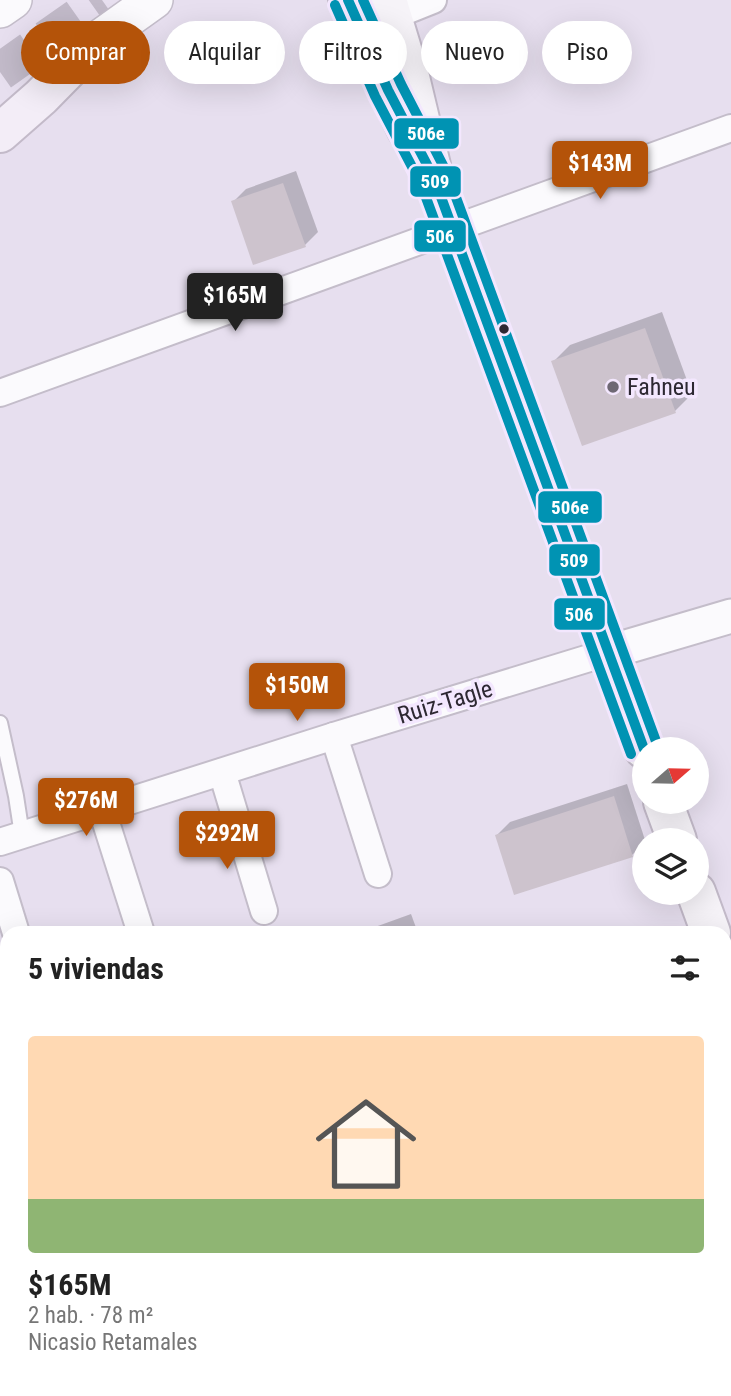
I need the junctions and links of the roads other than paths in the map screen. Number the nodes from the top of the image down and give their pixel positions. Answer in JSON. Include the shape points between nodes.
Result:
{"nodes":[{"id":1,"x":13,"y":0,"type":"edge"},
{"id":2,"x":154,"y":0,"type":"edge"},
{"id":3,"x":348,"y":0,"type":"edge"},
{"id":4,"x":433,"y":0,"type":"edge"},
{"id":5,"x":390,"y":8,"type":"edge"},
{"id":6,"x":0,"y":9,"type":"edge"},
{"id":7,"x":125,"y":21,"type":"edge"},
{"id":8,"x":36,"y":84,"type":"edge"},
{"id":9,"x":54,"y":84,"type":"edge"},
{"id":10,"x":0,"y":109,"type":"edge"},
{"id":11,"x":731,"y":128,"type":"edge"},
{"id":12,"x":0,"y":133,"type":"edge"},
{"id":13,"x":434,"y":178,"type":"junction"},
{"id":14,"x":453,"y":229,"type":"junction"},
{"id":15,"x":0,"y":393,"type":"edge"},
{"id":16,"x":731,"y":616,"type":"edge"},
{"id":17,"x":609,"y":652,"type":"junction"},
{"id":18,"x":0,"y":723,"type":"edge"},
{"id":19,"x":334,"y":736,"type":"junction"},
{"id":20,"x":640,"y":737,"type":"edge"},
{"id":21,"x":222,"y":772,"type":"junction"},
{"id":22,"x":102,"y":810,"type":"junction"},
{"id":23,"x":11,"y":838,"type":"edge"},
{"id":24,"x":378,"y":874,"type":"dead end"},
{"id":25,"x":0,"y":881,"type":"edge"},
{"id":26,"x":701,"y":905,"type":"edge"},
{"id":27,"x":264,"y":911,"type":"dead end"},
{"id":28,"x":14,"y":926,"type":"edge"},
{"id":29,"x":139,"y":926,"type":"edge"},
{"id":30,"x":708,"y":926,"type":"edge"}],
"edges":[{"from":1,"to":6,"type":"main road"},
{"from":2,"to":7,"type":"main road"},
{"from":3,"to":13,"type":"main road","via":[[387,90]]},
{"from":4,"to":5,"type":"street"},
{"from":5,"to":13,"type":"main road"},
{"from":8,"to":10,"type":"main road"},
{"from":9,"to":12,"type":"highway"},
{"from":11,"to":14,"type":"street"},
{"from":13,"to":14,"type":"main road"},
{"from":14,"to":15,"type":"street"},
{"from":14,"to":17,"type":"main road"},
{"from":16,"to":17,"type":"street","name":"Ruiz-Tagle"},
{"from":17,"to":19,"type":"street","name":"Ruiz-Tagle"},
{"from":17,"to":20,"type":"main road"},
{"from":18,"to":23,"type":"lane","via":[[16,796]]},
{"from":19,"to":21,"type":"street","name":"Ruiz-Tagle"},
{"from":19,"to":24,"type":"street"},
{"from":21,"to":22,"type":"street","name":"Ruiz-Tagle"},
{"from":21,"to":27,"type":"street"},
{"from":22,"to":23,"type":"street","name":"Ruiz-Tagle"},
{"from":22,"to":29,"type":"street"},
{"from":25,"to":28,"type":"street"},
{"from":26,"to":30,"type":"main road"}]}
